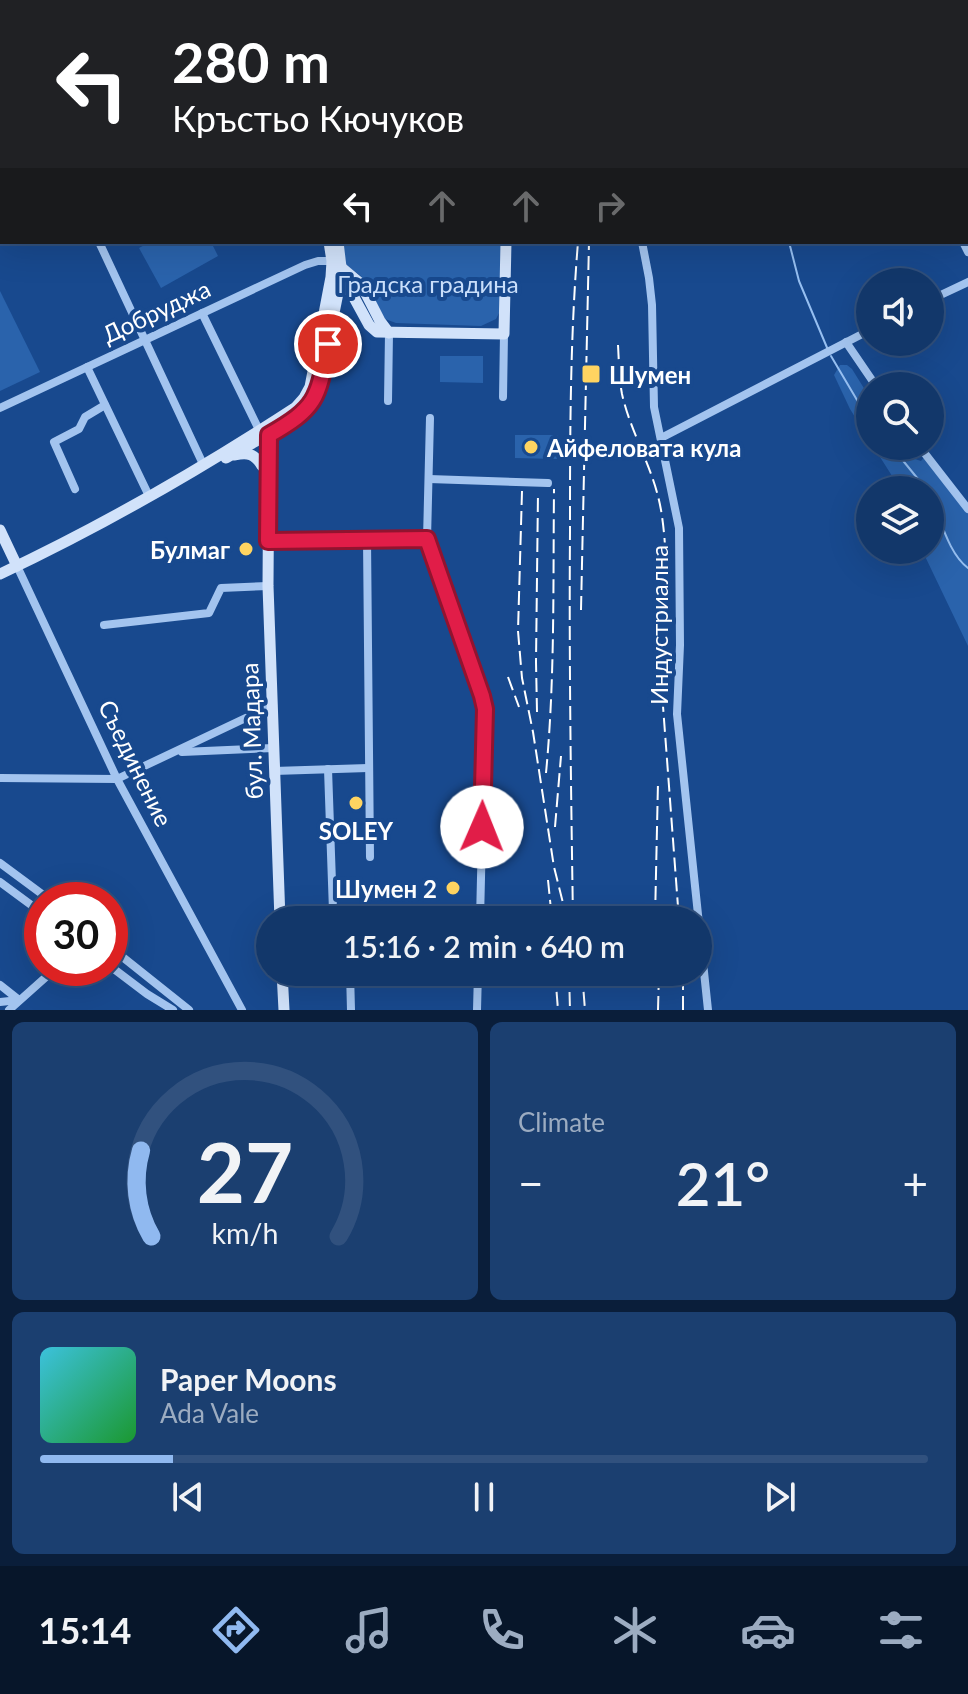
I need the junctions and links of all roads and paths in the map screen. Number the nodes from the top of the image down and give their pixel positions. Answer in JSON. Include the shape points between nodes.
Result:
{"nodes":[{"id":1,"x":100,"y":244,"type":"edge"},
{"id":2,"x":330,"y":244,"type":"edge"},
{"id":3,"x":338,"y":244,"type":"edge"},
{"id":4,"x":506,"y":244,"type":"edge"},
{"id":5,"x":642,"y":244,"type":"edge"},
{"id":6,"x":337,"y":264,"type":"junction"},
{"id":7,"x":336,"y":280,"type":"junction"},
{"id":8,"x":968,"y":282,"type":"edge"},
{"id":9,"x":944,"y":293,"type":"edge"},
{"id":10,"x":202,"y":313,"type":"junction"},
{"id":11,"x":389,"y":333,"type":"junction"},
{"id":12,"x":504,"y":334,"type":"junction"},
{"id":13,"x":856,"y":337,"type":"edge"},
{"id":14,"x":146,"y":340,"type":"junction"},
{"id":15,"x":842,"y":344,"type":"junction"},
{"id":16,"x":87,"y":367,"type":"junction"},
{"id":17,"x":865,"y":372,"type":"edge"},
{"id":18,"x":503,"y":397,"type":"dead end"},
{"id":19,"x":388,"y":401,"type":"dead end"},
{"id":20,"x":105,"y":405,"type":"junction"},
{"id":21,"x":0,"y":408,"type":"edge"},
{"id":22,"x":430,"y":418,"type":"dead end"},
{"id":23,"x":265,"y":432,"type":"junction"},
{"id":24,"x":661,"y":438,"type":"junction"},
{"id":25,"x":227,"y":458,"type":"junction"},
{"id":26,"x":930,"y":460,"type":"edge"},
{"id":27,"x":203,"y":464,"type":"junction"},
{"id":28,"x":262,"y":466,"type":"junction"},
{"id":29,"x":429,"y":479,"type":"junction"},
{"id":30,"x":173,"y":483,"type":"junction"},
{"id":31,"x":548,"y":483,"type":"dead end"},
{"id":32,"x":75,"y":489,"type":"dead end"},
{"id":33,"x":149,"y":496,"type":"junction"},
{"id":34,"x":968,"y":509,"type":"edge"},
{"id":35,"x":0,"y":530,"type":"edge"},
{"id":36,"x":367,"y":539,"type":"junction"},
{"id":37,"x":427,"y":539,"type":"junction"},
{"id":38,"x":268,"y":541,"type":"junction"},
{"id":39,"x":17,"y":566,"type":"junction"},
{"id":40,"x":0,"y":574,"type":"edge"},
{"id":41,"x":268,"y":586,"type":"junction"},
{"id":42,"x":104,"y":625,"type":"dead end"},
{"id":43,"x":273,"y":705,"type":"junction"},
{"id":44,"x":274,"y":748,"type":"junction"},
{"id":45,"x":177,"y":752,"type":"junction"},
{"id":46,"x":368,"y":768,"type":"junction"},
{"id":47,"x":328,"y":769,"type":"junction"},
{"id":48,"x":274,"y":771,"type":"junction"},
{"id":49,"x":0,"y":778,"type":"edge"},
{"id":50,"x":117,"y":779,"type":"junction"},
{"id":51,"x":370,"y":857,"type":"dead end"},
{"id":52,"x":0,"y":863,"type":"edge"},
{"id":53,"x":0,"y":882,"type":"edge"},
{"id":54,"x":26,"y":882,"type":"edge"},
{"id":55,"x":24,"y":900,"type":"edge"},
{"id":56,"x":280,"y":906,"type":"edge"},
{"id":57,"x":333,"y":906,"type":"edge"},
{"id":58,"x":480,"y":906,"type":"edge"},
{"id":59,"x":128,"y":961,"type":"edge"},
{"id":60,"x":128,"y":980,"type":"edge"},
{"id":61,"x":0,"y":985,"type":"edge"},
{"id":62,"x":35,"y":986,"type":"edge"},
{"id":63,"x":283,"y":986,"type":"edge"},
{"id":64,"x":350,"y":986,"type":"edge"},
{"id":65,"x":478,"y":986,"type":"edge"},
{"id":66,"x":19,"y":1000,"type":"junction"},
{"id":67,"x":0,"y":1002,"type":"edge"},
{"id":68,"x":9,"y":1010,"type":"edge"},
{"id":69,"x":173,"y":1010,"type":"edge"},
{"id":70,"x":189,"y":1010,"type":"edge"},
{"id":71,"x":242,"y":1010,"type":"edge"},
{"id":72,"x":284,"y":1010,"type":"edge"},
{"id":73,"x":351,"y":1010,"type":"edge"},
{"id":74,"x":477,"y":1010,"type":"edge"},
{"id":75,"x":708,"y":1010,"type":"edge"}],
"edges":[{"from":1,"to":14,"type":"street"},
{"from":2,"to":6,"type":"main road"},
{"from":3,"to":6,"type":"main road"},
{"from":4,"to":12,"type":"main road"},
{"from":5,"to":24,"type":"street","name":"Индустриална","via":[[652,305],[652,391]]},
{"from":6,"to":7,"type":"main road"},
{"from":6,"to":10,"type":"street","name":"Добруджа","via":[[305,265]]},
{"from":6,"to":11,"type":"main road","via":[[361,284]]},
{"from":7,"to":11,"type":"main road","via":[[351,292],[373,329]]},
{"from":7,"to":23,"type":"main road","via":[[315,398],[302,415]]},
{"from":8,"to":9,"type":"street"},
{"from":10,"to":14,"type":"street","name":"Добруджа"},
{"from":10,"to":23,"type":"street"},
{"from":11,"to":12,"type":"main road"},
{"from":11,"to":19,"type":"street"},
{"from":12,"to":18,"type":"street"},
{"from":13,"to":15,"type":"street"},
{"from":14,"to":16,"type":"street","name":"Добруджа"},
{"from":14,"to":27,"type":"street"},
{"from":15,"to":17,"type":"street"},
{"from":15,"to":24,"type":"street"},
{"from":16,"to":20,"type":"street"},
{"from":16,"to":21,"type":"street","name":"Добруджа"},
{"from":20,"to":32,"type":"street","via":[[85,417],[79,429],[54,442]]},
{"from":20,"to":33,"type":"street"},
{"from":22,"to":29,"type":"street"},
{"from":23,"to":25,"type":"main road"},
{"from":23,"to":27,"type":"main road"},
{"from":23,"to":28,"type":"main road","name":"бул. Мадара"},
{"from":23,"to":38,"type":"main road","name":"бул. Мадара"},
{"from":24,"to":75,"type":"street","name":"Индустриална","via":[[679,528],[677,714]]},
{"from":25,"to":28,"type":"main road","via":[[248,453]]},
{"from":25,"to":30,"type":"main road"},
{"from":26,"to":34,"type":"street"},
{"from":27,"to":30,"type":"main road"},
{"from":28,"to":38,"type":"main road","name":"бул. Мадара"},
{"from":29,"to":31,"type":"street"},
{"from":29,"to":37,"type":"street"},
{"from":30,"to":33,"type":"main road"},
{"from":33,"to":39,"type":"main road"},
{"from":35,"to":39,"type":"main road","name":"Съединение"},
{"from":36,"to":37,"type":"street"},
{"from":36,"to":38,"type":"street"},
{"from":36,"to":46,"type":"street"},
{"from":37,"to":58,"type":"street","via":[[485,709]]},
{"from":38,"to":41,"type":"main road","name":"бул. Мадара"},
{"from":39,"to":40,"type":"main road"},
{"from":39,"to":50,"type":"street","name":"Съединение"},
{"from":41,"to":42,"type":"street","via":[[221,588],[209,613]]},
{"from":41,"to":43,"type":"main road","name":"бул. Мадара"},
{"from":43,"to":44,"type":"main road","name":"бул. Мадара"},
{"from":43,"to":45,"type":"street"},
{"from":44,"to":45,"type":"street"},
{"from":44,"to":48,"type":"main road","name":"бул. Мадара"},
{"from":45,"to":50,"type":"street"},
{"from":46,"to":47,"type":"street"},
{"from":46,"to":51,"type":"street"},
{"from":47,"to":48,"type":"street"},
{"from":47,"to":57,"type":"street"},
{"from":48,"to":56,"type":"main road","name":"бул. Мадара"},
{"from":49,"to":50,"type":"street"},
{"from":50,"to":71,"type":"street","name":"Съединение"},
{"from":52,"to":54,"type":"street"},
{"from":53,"to":55,"type":"street"},
{"from":59,"to":70,"type":"street"},
{"from":60,"to":69,"type":"street"},
{"from":61,"to":66,"type":"street"},
{"from":62,"to":66,"type":"street"},
{"from":63,"to":72,"type":"main road"},
{"from":64,"to":73,"type":"street"},
{"from":65,"to":74,"type":"street"},
{"from":66,"to":67,"type":"street"},
{"from":66,"to":68,"type":"street"}]}
